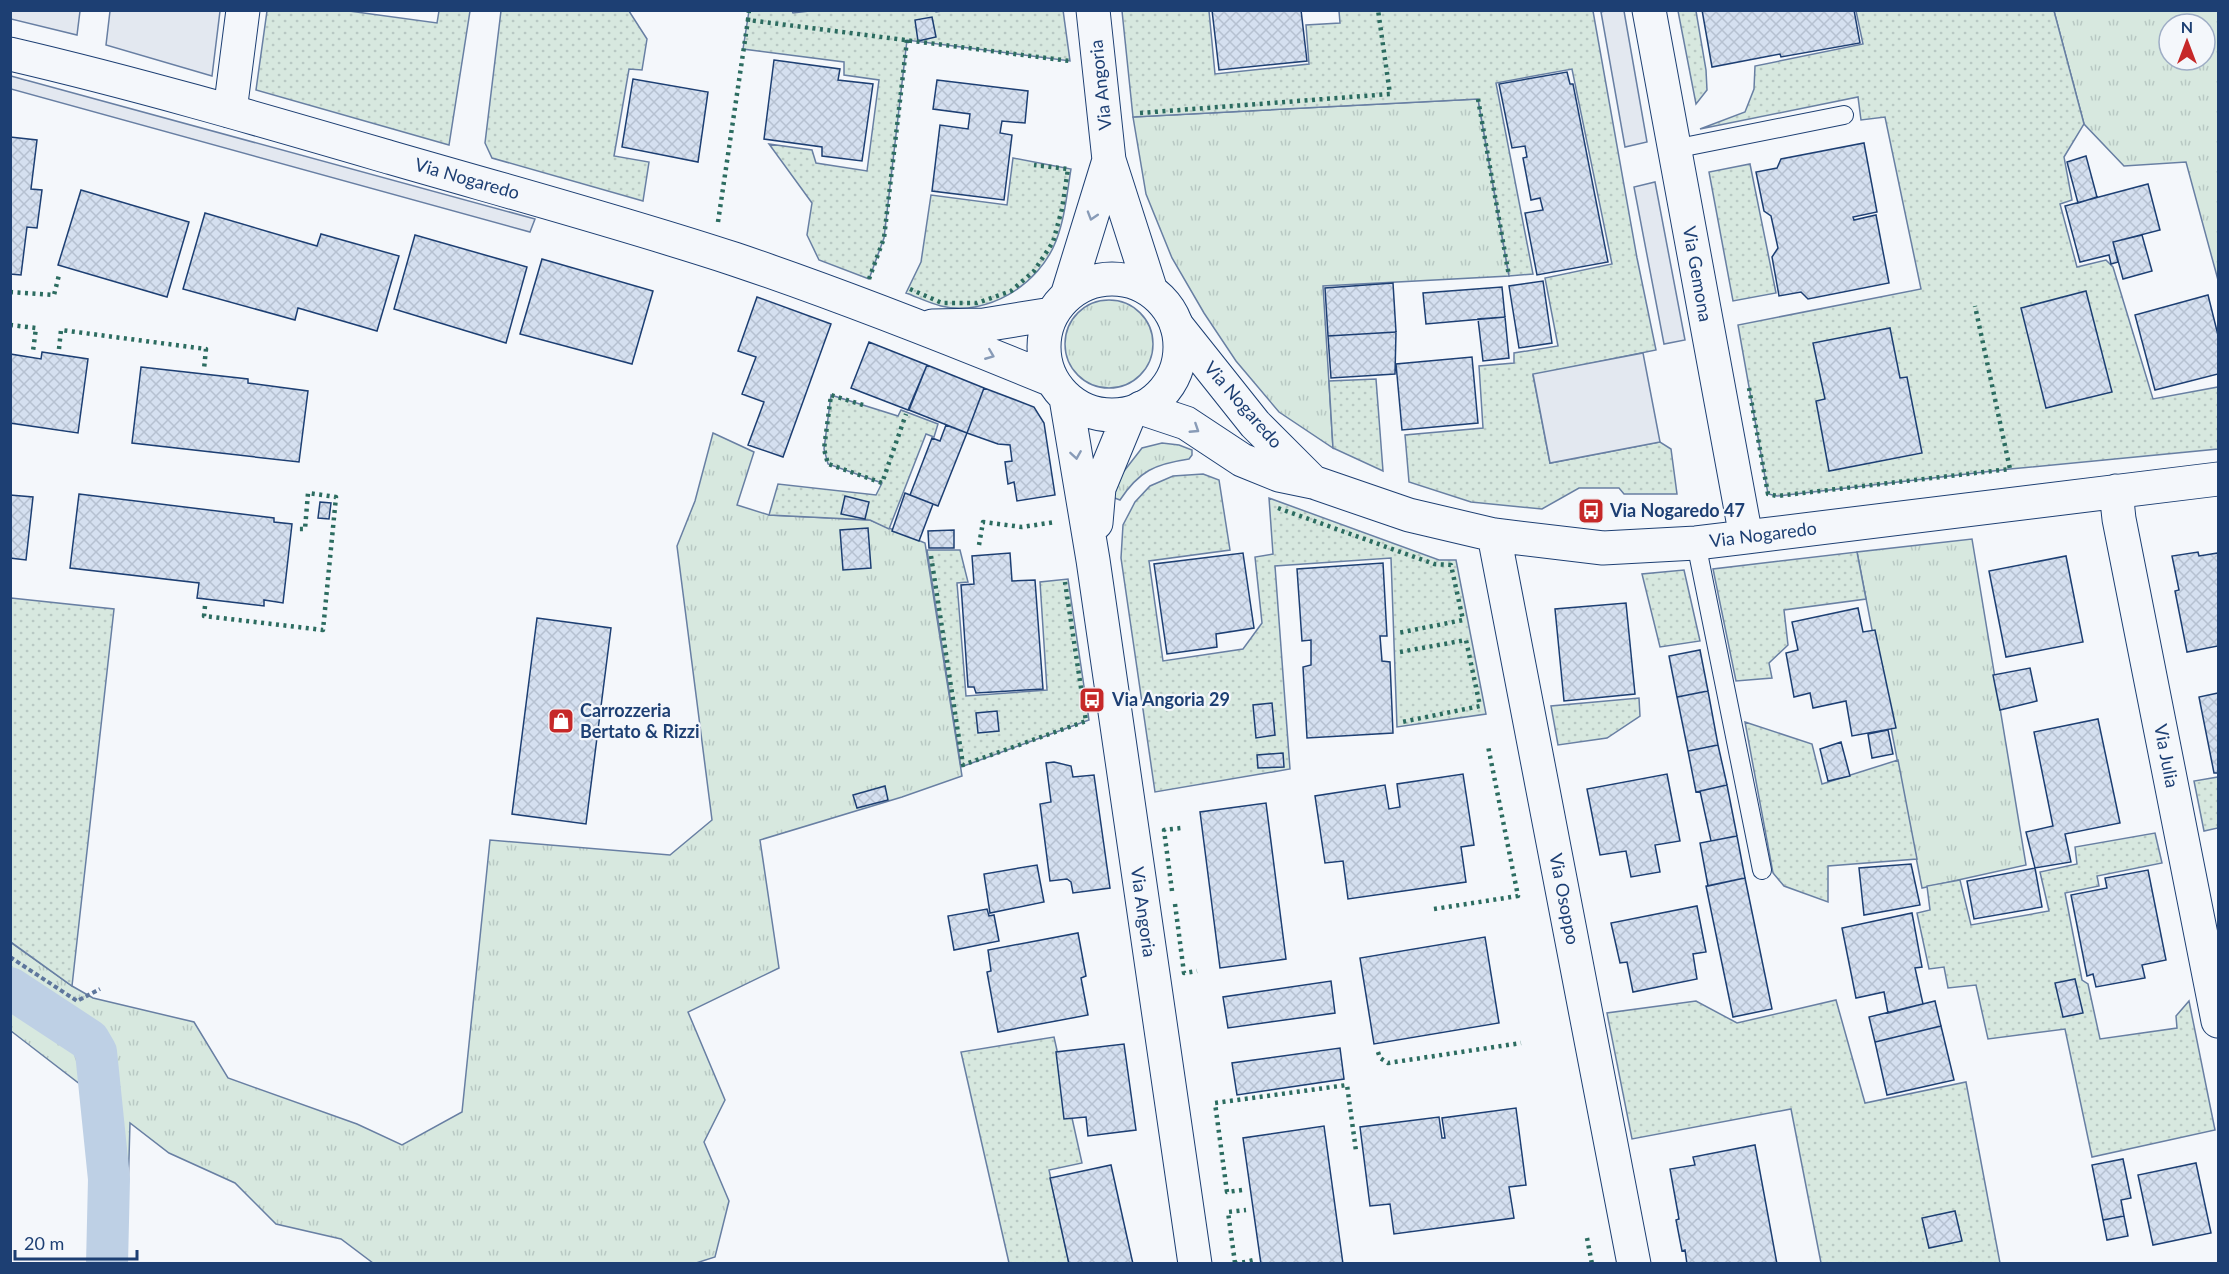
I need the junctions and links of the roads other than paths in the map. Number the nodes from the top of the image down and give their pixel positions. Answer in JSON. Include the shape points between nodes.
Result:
{"nodes":[{"id":1,"x":243,"y":10,"type":"edge"},
{"id":2,"x":1093,"y":10,"type":"edge"},
{"id":3,"x":1649,"y":10,"type":"edge"},
{"id":4,"x":10,"y":54,"type":"edge"},
{"id":5,"x":230,"y":111,"type":"junction"},
{"id":6,"x":1844,"y":115,"type":"dead end"},
{"id":7,"x":1674,"y":149,"type":"junction"},
{"id":8,"x":1109,"y":160,"type":"junction"},
{"id":9,"x":1151,"y":291,"type":"junction"},
{"id":10,"x":1060,"y":305,"type":"junction"},
{"id":11,"x":916,"y":326,"type":"junction"},
{"id":12,"x":1177,"y":326,"type":"junction"},
{"id":13,"x":1059,"y":389,"type":"junction"},
{"id":14,"x":1136,"y":410,"type":"junction"},
{"id":15,"x":2218,"y":479,"type":"edge"},
{"id":16,"x":1313,"y":482,"type":"junction"},
{"id":17,"x":2116,"y":491,"type":"junction"},
{"id":18,"x":1494,"y":535,"type":"junction"},
{"id":19,"x":1746,"y":537,"type":"junction"},
{"id":20,"x":1696,"y":543,"type":"junction"},
{"id":21,"x":1093,"y":560,"type":"junction"},
{"id":22,"x":1762,"y":870,"type":"dead end"},
{"id":23,"x":2218,"y":1021,"type":"edge"},
{"id":24,"x":1195,"y":1263,"type":"edge"},
{"id":25,"x":1634,"y":1263,"type":"edge"}],
"edges":[{"from":1,"to":5,"type":"street"},
{"from":2,"to":8,"type":"street","name":"Via Angoria"},
{"from":3,"to":7,"type":"street","name":"Via Gemona"},
{"from":4,"to":5,"type":"street","name":"Via Nogaredo"},
{"from":5,"to":11,"type":"street","name":"Via Nogaredo","via":[[734,259]]},
{"from":6,"to":7,"type":"lane"},
{"from":7,"to":19,"type":"street","name":"Via Gemona"},
{"from":8,"to":9,"type":"street","name":"Via Angoria"},
{"from":8,"to":10,"type":"street","name":"Via Angoria","one_way":true},
{"from":9,"to":10,"type":"street","via":[[1131,281],[1109,279],[1086,284]]},
{"from":9,"to":12,"type":"street","via":[[1167,306]]},
{"from":10,"to":11,"type":"street","name":"Via Nogaredo","via":[[984,325]]},
{"from":10,"to":13,"type":"street","via":[[1044,335],[1044,358]]},
{"from":11,"to":13,"type":"street","name":"Via Nogaredo","one_way":true},
{"from":12,"to":14,"type":"street","via":[[1177,369],[1166,389],[1150,404]]},
{"from":12,"to":16,"type":"street","name":"Via Nogaredo","via":[[1255,424]]},
{"from":13,"to":14,"type":"street","via":[[1085,410],[1108,415]]},
{"from":13,"to":21,"type":"street","name":"Via Angoria","one_way":true},
{"from":14,"to":16,"type":"street","name":"Via Nogaredo","one_way":true,"via":[[1186,423],[1242,460],[1279,475]]},
{"from":14,"to":21,"type":"street","name":"Via Angoria","via":[[1100,488]]},
{"from":15,"to":17,"type":"street","name":"Via Nogaredo"},
{"from":16,"to":18,"type":"street","name":"Via Nogaredo","via":[[1409,515]]},
{"from":17,"to":19,"type":"street","name":"Via Nogaredo"},
{"from":17,"to":23,"type":"street","name":"Via Julia"},
{"from":18,"to":20,"type":"street","name":"Via Nogaredo","via":[[1603,548]]},
{"from":18,"to":25,"type":"street","name":"Via Osoppo"},
{"from":19,"to":20,"type":"street","name":"Via Nogaredo"},
{"from":20,"to":22,"type":"lane"},
{"from":21,"to":24,"type":"street","name":"Via Angoria"}]}
